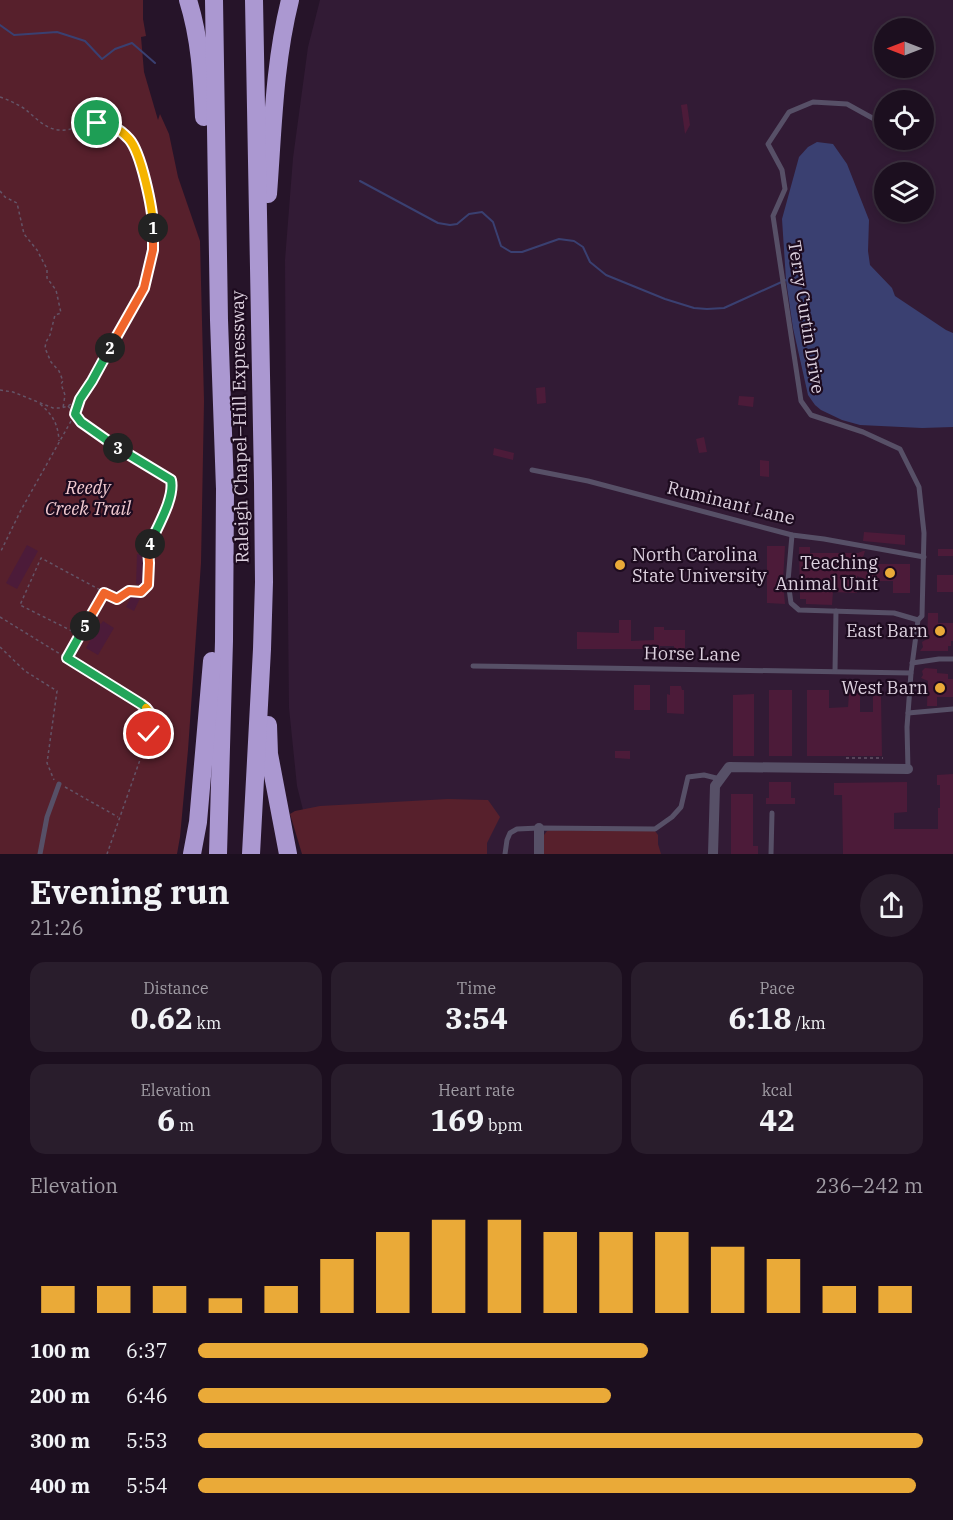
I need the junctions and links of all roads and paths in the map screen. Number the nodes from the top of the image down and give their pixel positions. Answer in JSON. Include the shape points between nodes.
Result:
{"nodes":[{"id":1,"x":188,"y":0,"type":"edge"},
{"id":2,"x":214,"y":0,"type":"edge"},
{"id":3,"x":254,"y":0,"type":"edge"},
{"id":4,"x":290,"y":0,"type":"edge"},
{"id":5,"x":0,"y":97,"type":"edge"},
{"id":6,"x":874,"y":119,"type":"edge"},
{"id":7,"x":0,"y":191,"type":"edge"},
{"id":8,"x":259,"y":286,"type":"junction"},
{"id":9,"x":219,"y":320,"type":"junction"},
{"id":10,"x":0,"y":390,"type":"edge"},
{"id":11,"x":80,"y":399,"type":"junction"},
{"id":12,"x":39,"y":404,"type":"junction"},
{"id":13,"x":68,"y":406,"type":"junction"},
{"id":14,"x":63,"y":408,"type":"junction"},
{"id":15,"x":75,"y":414,"type":"junction"},
{"id":16,"x":59,"y":442,"type":"junction"},
{"id":17,"x":532,"y":470,"type":"dead end"},
{"id":18,"x":225,"y":489,"type":"junction"},
{"id":19,"x":792,"y":535,"type":"junction"},
{"id":20,"x":0,"y":553,"type":"edge"},
{"id":21,"x":924,"y":557,"type":"junction"},
{"id":22,"x":104,"y":593,"type":"junction"},
{"id":23,"x":836,"y":611,"type":"junction"},
{"id":24,"x":0,"y":617,"type":"edge"},
{"id":25,"x":918,"y":620,"type":"junction"},
{"id":26,"x":80,"y":635,"type":"junction"},
{"id":27,"x":0,"y":647,"type":"edge"},
{"id":28,"x":262,"y":649,"type":"junction"},
{"id":29,"x":67,"y":658,"type":"junction"},
{"id":30,"x":953,"y":659,"type":"edge"},
{"id":31,"x":912,"y":663,"type":"junction"},
{"id":32,"x":472,"y":666,"type":"dead end"},
{"id":33,"x":835,"y":671,"type":"junction"},
{"id":34,"x":911,"y":673,"type":"junction"},
{"id":35,"x":953,"y":710,"type":"edge"},
{"id":36,"x":908,"y":714,"type":"junction"},
{"id":37,"x":908,"y":769,"type":"joint"},
{"id":38,"x":720,"y":779,"type":"junction"},
{"id":39,"x":59,"y":784,"type":"junction"},
{"id":40,"x":772,"y":813,"type":"dead end"},
{"id":41,"x":119,"y":818,"type":"junction"},
{"id":42,"x":539,"y":828,"type":"junction"},
{"id":43,"x":40,"y":854,"type":"edge"},
{"id":44,"x":107,"y":854,"type":"edge"},
{"id":45,"x":192,"y":854,"type":"edge"},
{"id":46,"x":218,"y":854,"type":"edge"},
{"id":47,"x":250,"y":854,"type":"edge"},
{"id":48,"x":288,"y":854,"type":"edge"},
{"id":49,"x":505,"y":854,"type":"edge"},
{"id":50,"x":539,"y":854,"type":"edge"},
{"id":51,"x":713,"y":854,"type":"edge"},
{"id":52,"x":771,"y":854,"type":"edge"}],
"edges":[{"from":1,"to":9,"type":"highway","via":[[201,59]]},
{"from":2,"to":9,"type":"highway","name":"Raleigh Chapel–Hill Expressway"},
{"from":3,"to":8,"type":"highway","name":"Raleigh Chapel–Hill Expressway"},
{"from":4,"to":8,"type":"highway","via":[[276,81]]},
{"from":5,"to":11,"type":"path","via":[[54,129],[97,123],[121,131],[134,146],[150,197],[153,250],[144,288]]},
{"from":6,"to":21,"type":"lane","name":"Terry Curtin Drive","via":[[847,104],[813,102],[789,112],[768,144],[782,170],[785,189],[773,216],[801,401],[811,415],[900,449],[919,487]]},
{"from":7,"to":14,"type":"path","via":[[17,204],[24,234],[37,250],[56,290],[60,313],[45,348],[63,381]]},
{"from":8,"to":28,"type":"highway","name":"Raleigh Chapel–Hill Expressway"},
{"from":9,"to":18,"type":"highway","name":"Raleigh Chapel–Hill Expressway"},
{"from":10,"to":12,"type":"path"},
{"from":11,"to":13,"type":"path"},
{"from":11,"to":15,"type":"path"},
{"from":12,"to":14,"type":"path"},
{"from":12,"to":16,"type":"path","via":[[56,423]]},
{"from":13,"to":14,"type":"path"},
{"from":13,"to":15,"type":"path"},
{"from":15,"to":16,"type":"path"},
{"from":15,"to":22,"type":"path","via":[[103,438],[171,480],[173,488],[148,549],[148,585],[141,592],[129,591],[117,599]]},
{"from":16,"to":20,"type":"path"},
{"from":17,"to":19,"type":"lane","name":"Ruminant Lane"},
{"from":18,"to":45,"type":"highway","via":[[198,822]]},
{"from":18,"to":46,"type":"highway","name":"Raleigh Chapel–Hill Expressway"},
{"from":19,"to":21,"type":"lane","name":"Ruminant Lane"},
{"from":19,"to":23,"type":"lane","via":[[788,581],[791,603],[799,610]]},
{"from":21,"to":25,"type":"lane","name":"Terry Curtin Drive","via":[[922,616]]},
{"from":22,"to":26,"type":"path"},
{"from":22,"to":26,"type":"path","via":[[41,558],[20,604]]},
{"from":23,"to":25,"type":"lane","via":[[894,613]]},
{"from":23,"to":33,"type":"lane"},
{"from":24,"to":29,"type":"path"},
{"from":25,"to":31,"type":"lane","name":"Terry Curtin Drive"},
{"from":26,"to":29,"type":"path"},
{"from":27,"to":39,"type":"path","via":[[25,671],[57,691],[47,763]]},
{"from":28,"to":47,"type":"highway","name":"Raleigh Chapel–Hill Expressway"},
{"from":28,"to":48,"type":"highway","via":[[269,754]]},
{"from":29,"to":41,"type":"path","via":[[150,712],[149,734]]},
{"from":30,"to":31,"type":"lane"},
{"from":31,"to":34,"type":"lane","name":"Terry Curtin Drive"},
{"from":32,"to":33,"type":"lane","name":"Horse Lane"},
{"from":33,"to":34,"type":"lane","name":"Horse Lane"},
{"from":34,"to":36,"type":"lane","name":"Terry Curtin Drive"},
{"from":35,"to":36,"type":"lane"},
{"from":36,"to":37,"type":"lane","name":"Terry Curtin Drive"},
{"from":37,"to":38,"type":"street","name":"Terry Curtin Drive","via":[[729,767]]},
{"from":38,"to":42,"type":"lane","via":[[688,777],[681,807],[655,829]]},
{"from":38,"to":51,"type":"street","via":[[715,786]]},
{"from":39,"to":41,"type":"path"},
{"from":39,"to":43,"type":"lane"},
{"from":40,"to":52,"type":"lane"},
{"from":41,"to":44,"type":"path"},
{"from":42,"to":49,"type":"lane","via":[[510,833]]},
{"from":42,"to":50,"type":"street"}]}
